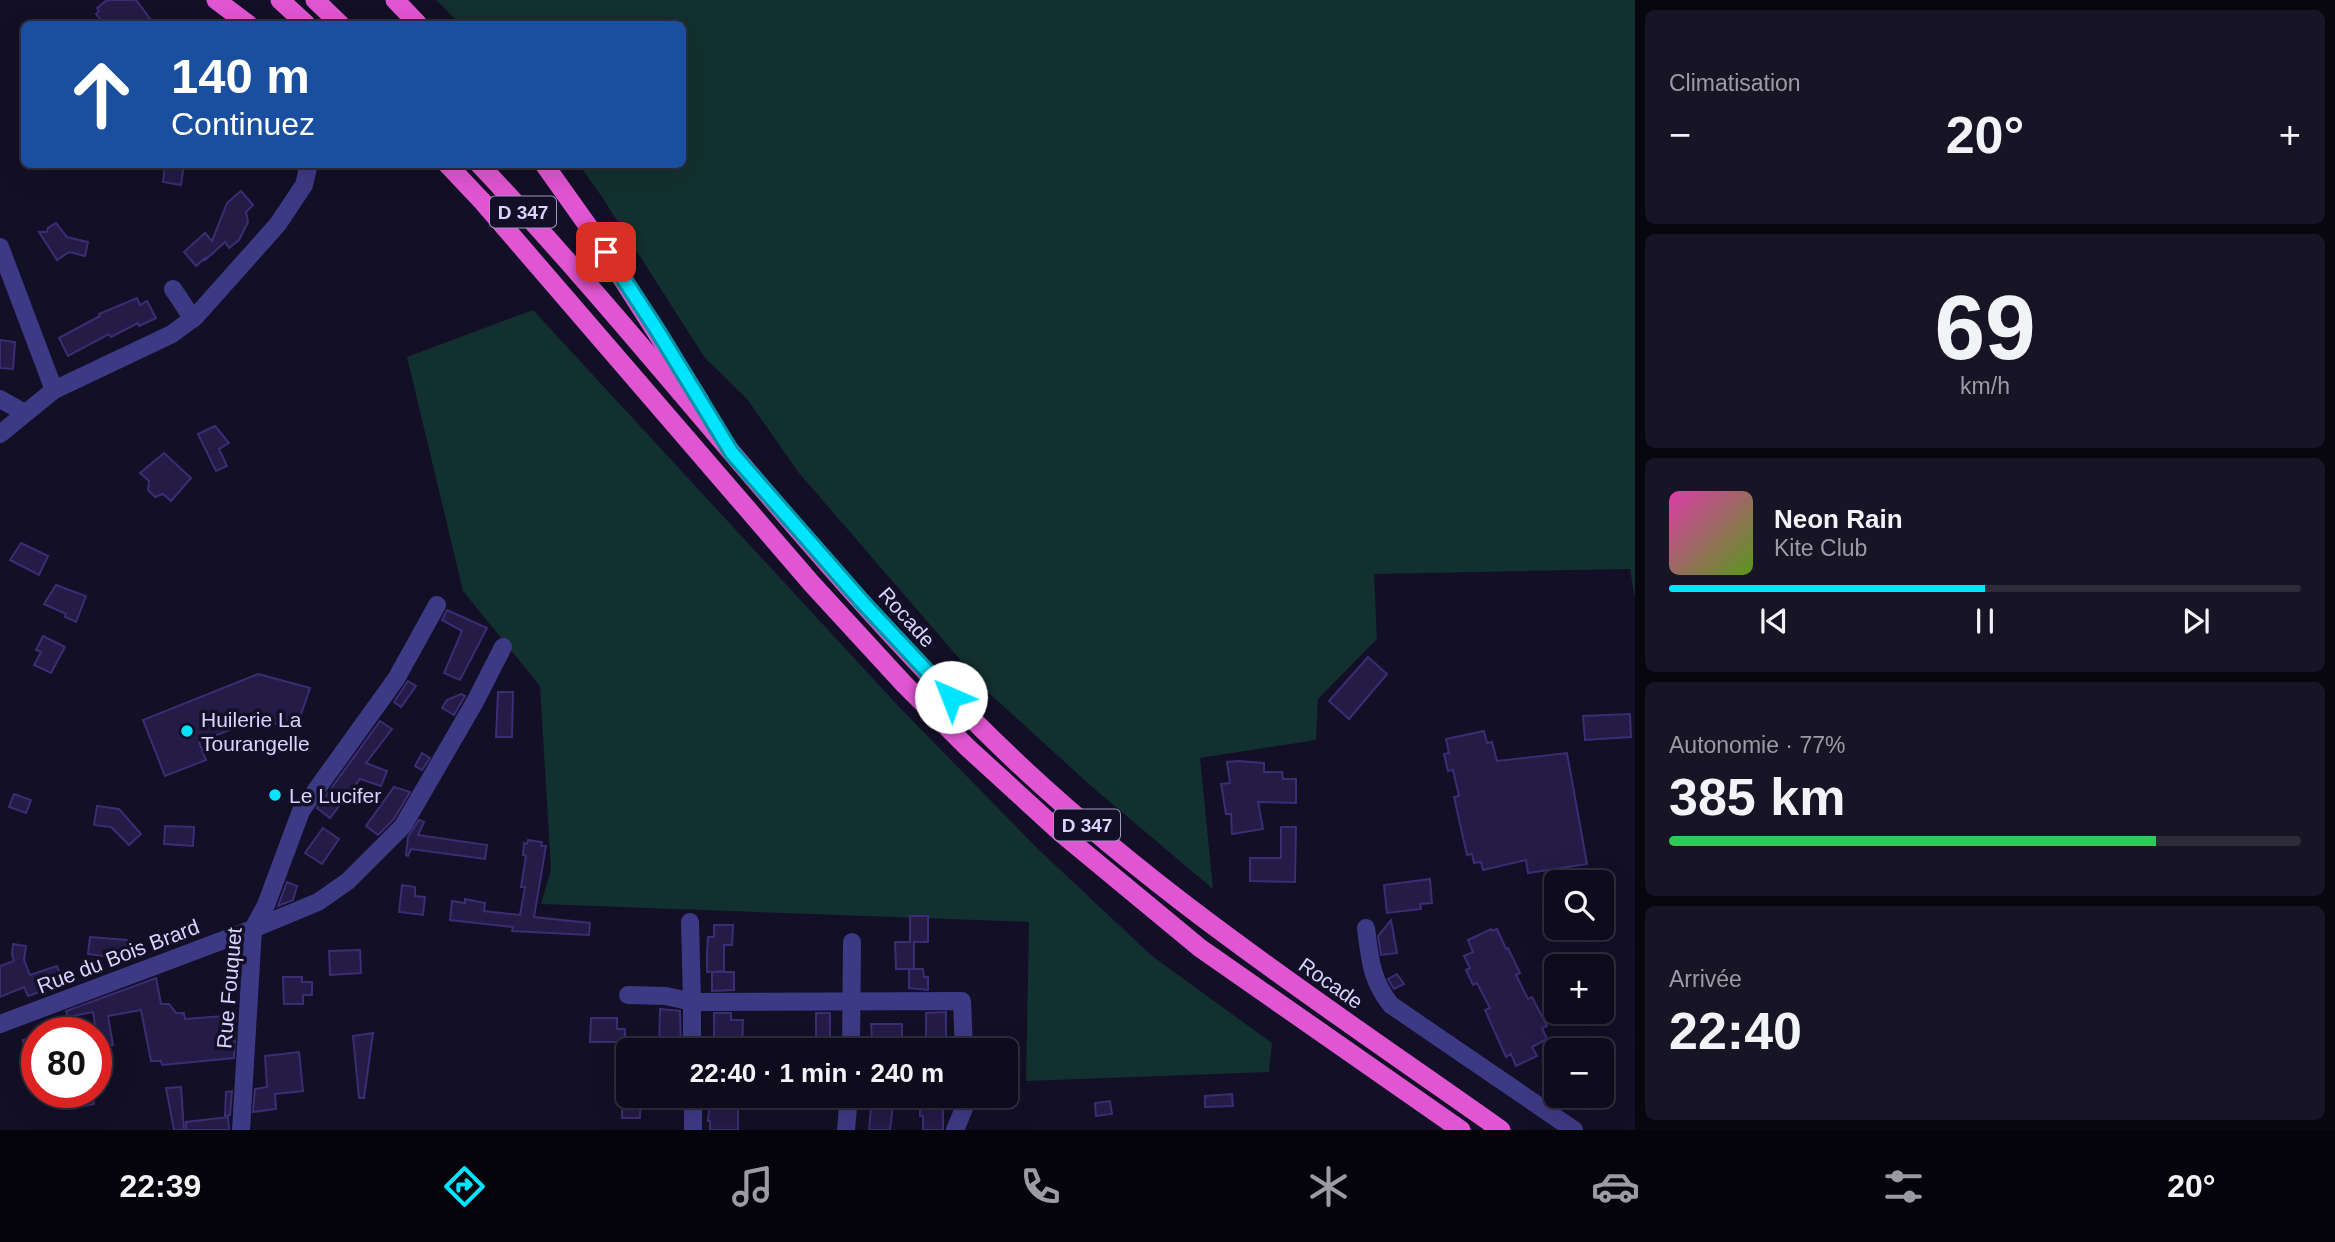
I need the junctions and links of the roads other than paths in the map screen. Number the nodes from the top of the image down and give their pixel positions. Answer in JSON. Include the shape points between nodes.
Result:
{"nodes":[{"id":1,"x":216,"y":0,"type":"edge"},
{"id":2,"x":280,"y":0,"type":"edge"},
{"id":3,"x":315,"y":0,"type":"edge"},
{"id":4,"x":395,"y":0,"type":"edge"},
{"id":5,"x":244,"y":21,"type":"edge"},
{"id":6,"x":303,"y":21,"type":"edge"},
{"id":7,"x":337,"y":21,"type":"edge"},
{"id":8,"x":415,"y":21,"type":"edge"},
{"id":9,"x":308,"y":168,"type":"edge"},
{"id":10,"x":436,"y":168,"type":"edge"},
{"id":11,"x":451,"y":168,"type":"edge"},
{"id":12,"x":483,"y":168,"type":"edge"},
{"id":13,"x":547,"y":168,"type":"edge"},
{"id":14,"x":482,"y":201,"type":"junction"},
{"id":15,"x":0,"y":247,"type":"edge"},
{"id":16,"x":173,"y":289,"type":"dead end"},
{"id":17,"x":192,"y":319,"type":"junction"},
{"id":18,"x":54,"y":390,"type":"junction"},
{"id":19,"x":0,"y":399,"type":"edge"},
{"id":20,"x":26,"y":413,"type":"junction"},
{"id":21,"x":0,"y":434,"type":"edge"},
{"id":22,"x":732,"y":453,"type":"junction"},
{"id":23,"x":437,"y":605,"type":"dead end"},
{"id":24,"x":503,"y":648,"type":"dead end"},
{"id":25,"x":690,"y":922,"type":"dead end"},
{"id":26,"x":1366,"y":928,"type":"dead end"},
{"id":27,"x":253,"y":929,"type":"junction"},
{"id":28,"x":852,"y":942,"type":"dead end"},
{"id":29,"x":628,"y":995,"type":"dead end"},
{"id":30,"x":851,"y":1000,"type":"junction"},
{"id":31,"x":692,"y":1002,"type":"junction"},
{"id":32,"x":0,"y":1024,"type":"edge"},
{"id":33,"x":692,"y":1038,"type":"edge"},
{"id":34,"x":851,"y":1038,"type":"edge"},
{"id":35,"x":964,"y":1038,"type":"edge"},
{"id":36,"x":693,"y":1108,"type":"edge"},
{"id":37,"x":848,"y":1108,"type":"edge"},
{"id":38,"x":964,"y":1108,"type":"edge"},
{"id":39,"x":241,"y":1130,"type":"edge"},
{"id":40,"x":693,"y":1130,"type":"edge"},
{"id":41,"x":846,"y":1130,"type":"edge"},
{"id":42,"x":955,"y":1130,"type":"edge"},
{"id":43,"x":1461,"y":1130,"type":"edge"},
{"id":44,"x":1501,"y":1130,"type":"edge"},
{"id":45,"x":1574,"y":1130,"type":"edge"}],
"edges":[{"from":1,"to":5,"type":"highway"},
{"from":2,"to":6,"type":"highway"},
{"from":3,"to":7,"type":"highway"},
{"from":4,"to":8,"type":"highway"},
{"from":9,"to":17,"type":"street","via":[[304,185],[278,224]]},
{"from":10,"to":14,"type":"highway"},
{"from":11,"to":14,"type":"highway","number":"D 347"},
{"from":12,"to":22,"type":"highway","name":"Rocade","number":"D 347"},
{"from":13,"to":22,"type":"highway","via":[[657,330]]},
{"from":14,"to":43,"type":"highway","number":"D 347","via":[[812,584],[967,747],[1191,941]]},
{"from":15,"to":18,"type":"street"},
{"from":16,"to":17,"type":"street"},
{"from":17,"to":18,"type":"street","via":[[172,334]]},
{"from":18,"to":20,"type":"street"},
{"from":19,"to":20,"type":"street"},
{"from":20,"to":21,"type":"street"},
{"from":22,"to":44,"type":"highway","name":"Rocade","number":"D 347","via":[[912,657],[1075,815],[1252,955]]},
{"from":23,"to":27,"type":"street","name":"Rue Fouquet","via":[[396,679],[301,811]]},
{"from":24,"to":27,"type":"street","name":"Rue du Bois Brard","via":[[403,826],[348,881],[318,902]]},
{"from":25,"to":31,"type":"street"},
{"from":26,"to":45,"type":"street","via":[[1378,989],[1391,1005]]},
{"from":27,"to":32,"type":"street","name":"Rue du Bois Brard"},
{"from":27,"to":39,"type":"street","name":"Rue Fouquet"},
{"from":28,"to":30,"type":"street"},
{"from":29,"to":31,"type":"street"},
{"from":30,"to":31,"type":"street"},
{"from":30,"to":34,"type":"street"},
{"from":30,"to":35,"type":"street","via":[[962,1001]]},
{"from":31,"to":33,"type":"street"},
{"from":36,"to":40,"type":"street"},
{"from":37,"to":41,"type":"street"},
{"from":38,"to":42,"type":"street"}]}
